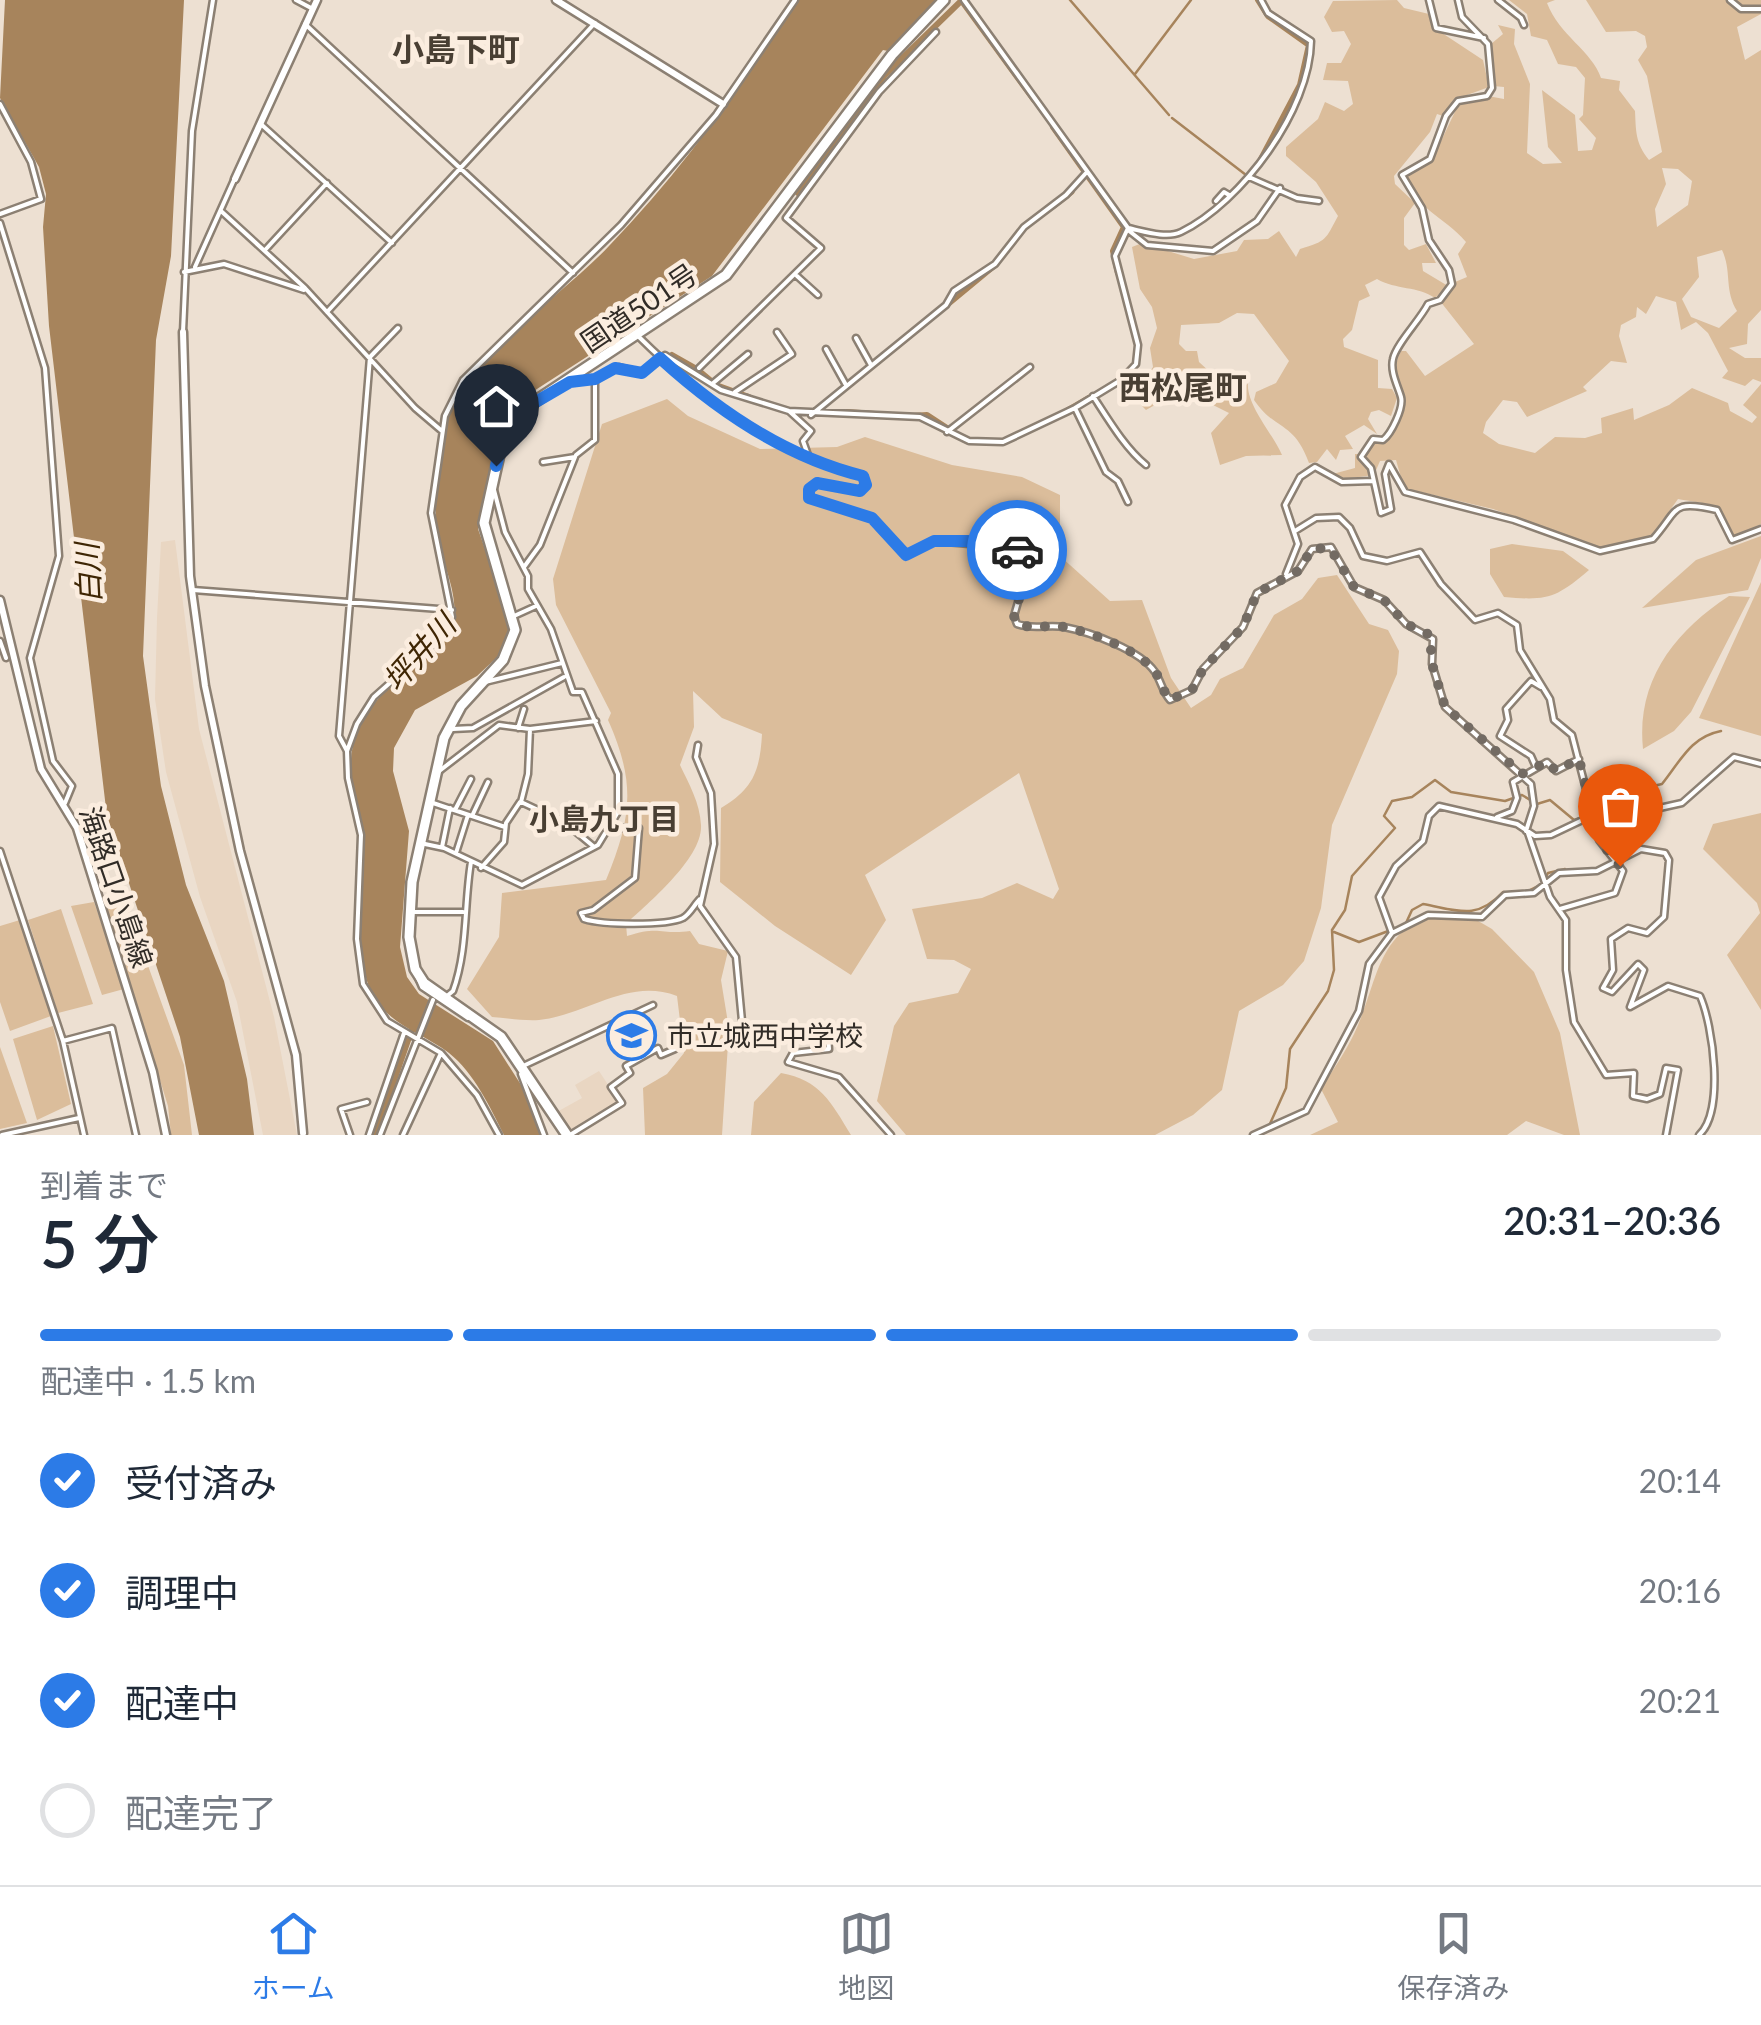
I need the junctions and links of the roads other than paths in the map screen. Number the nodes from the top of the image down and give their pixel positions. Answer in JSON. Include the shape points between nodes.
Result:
{"nodes":[{"id":1,"x":214,"y":0,"type":"edge"},
{"id":2,"x":296,"y":0,"type":"edge"},
{"id":3,"x":317,"y":0,"type":"edge"},
{"id":4,"x":556,"y":0,"type":"edge"},
{"id":5,"x":795,"y":0,"type":"edge"},
{"id":6,"x":964,"y":0,"type":"edge"},
{"id":7,"x":1261,"y":0,"type":"edge"},
{"id":8,"x":1429,"y":0,"type":"edge"},
{"id":9,"x":1458,"y":0,"type":"edge"},
{"id":10,"x":1498,"y":0,"type":"edge"},
{"id":11,"x":1730,"y":0,"type":"edge"},
{"id":12,"x":945,"y":2,"type":"edge"},
{"id":13,"x":313,"y":9,"type":"junction"},
{"id":14,"x":1761,"y":9,"type":"edge"},
{"id":15,"x":595,"y":23,"type":"junction"},
{"id":16,"x":305,"y":24,"type":"junction"},
{"id":17,"x":1524,"y":25,"type":"dead end"},
{"id":18,"x":936,"y":32,"type":"dead end"},
{"id":19,"x":1484,"y":38,"type":"junction"},
{"id":20,"x":0,"y":104,"type":"edge"},
{"id":21,"x":723,"y":104,"type":"junction"},
{"id":22,"x":260,"y":123,"type":"junction"},
{"id":23,"x":460,"y":168,"type":"junction"},
{"id":24,"x":1086,"y":172,"type":"junction"},
{"id":25,"x":1249,"y":177,"type":"junction"},
{"id":26,"x":234,"y":180,"type":"joint"},
{"id":27,"x":327,"y":183,"type":"junction"},
{"id":28,"x":1280,"y":188,"type":"junction"},
{"id":29,"x":1228,"y":195,"type":"junction"},
{"id":30,"x":1216,"y":201,"type":"dead end"},
{"id":31,"x":1319,"y":202,"type":"dead end"},
{"id":32,"x":221,"y":211,"type":"junction"},
{"id":33,"x":0,"y":214,"type":"edge"},
{"id":34,"x":0,"y":224,"type":"edge"},
{"id":35,"x":1127,"y":228,"type":"junction"},
{"id":36,"x":392,"y":243,"type":"junction"},
{"id":37,"x":265,"y":250,"type":"junction"},
{"id":38,"x":195,"y":266,"type":"junction"},
{"id":39,"x":184,"y":272,"type":"junction"},
{"id":40,"x":573,"y":274,"type":"junction"},
{"id":41,"x":796,"y":276,"type":"junction"},
{"id":42,"x":305,"y":291,"type":"junction"},
{"id":43,"x":818,"y":295,"type":"dead end"},
{"id":44,"x":326,"y":312,"type":"junction"},
{"id":45,"x":398,"y":328,"type":"dead end"},
{"id":46,"x":182,"y":332,"type":"joint"},
{"id":47,"x":777,"y":332,"type":"dead end"},
{"id":48,"x":638,"y":336,"type":"junction"},
{"id":49,"x":856,"y":338,"type":"dead end"},
{"id":50,"x":826,"y":349,"type":"dead end"},
{"id":51,"x":748,"y":354,"type":"dead end"},
{"id":52,"x":370,"y":357,"type":"junction"},
{"id":53,"x":660,"y":358,"type":"junction"},
{"id":54,"x":871,"y":365,"type":"junction"},
{"id":55,"x":1030,"y":367,"type":"dead end"},
{"id":56,"x":699,"y":368,"type":"dead end"},
{"id":57,"x":595,"y":379,"type":"junction"},
{"id":58,"x":570,"y":382,"type":"junction"},
{"id":59,"x":713,"y":382,"type":"junction"},
{"id":60,"x":846,"y":385,"type":"junction"},
{"id":61,"x":735,"y":392,"type":"junction"},
{"id":62,"x":1094,"y":396,"type":"junction"},
{"id":63,"x":1075,"y":408,"type":"junction"},
{"id":64,"x":789,"y":411,"type":"junction"},
{"id":65,"x":811,"y":415,"type":"junction"},
{"id":66,"x":442,"y":431,"type":"junction"},
{"id":67,"x":948,"y":431,"type":"junction"},
{"id":68,"x":808,"y":455,"type":"dead end"},
{"id":69,"x":574,"y":456,"type":"junction"},
{"id":70,"x":543,"y":462,"type":"dead end"},
{"id":71,"x":1146,"y":465,"type":"dead end"},
{"id":72,"x":1374,"y":481,"type":"junction"},
{"id":73,"x":492,"y":486,"type":"junction"},
{"id":74,"x":1128,"y":502,"type":"dead end"},
{"id":75,"x":1761,"y":529,"type":"edge"},
{"id":76,"x":1295,"y":531,"type":"junction"},
{"id":77,"x":524,"y":566,"type":"junction"},
{"id":78,"x":1286,"y":574,"type":"junction"},
{"id":79,"x":191,"y":590,"type":"junction"},
{"id":80,"x":0,"y":600,"type":"edge"},
{"id":81,"x":350,"y":602,"type":"junction"},
{"id":82,"x":536,"y":606,"type":"junction"},
{"id":83,"x":452,"y":610,"type":"junction"},
{"id":84,"x":514,"y":616,"type":"junction"},
{"id":85,"x":0,"y":640,"type":"edge"},
{"id":86,"x":6,"y":658,"type":"dead end"},
{"id":87,"x":562,"y":663,"type":"junction"},
{"id":88,"x":566,"y":676,"type":"junction"},
{"id":89,"x":480,"y":683,"type":"junction"},
{"id":90,"x":1542,"y":688,"type":"junction"},
{"id":91,"x":524,"y":709,"type":"dead end"},
{"id":92,"x":596,"y":721,"type":"junction"},
{"id":93,"x":518,"y":728,"type":"junction"},
{"id":94,"x":448,"y":729,"type":"junction"},
{"id":95,"x":530,"y":729,"type":"junction"},
{"id":96,"x":698,"y":744,"type":"dead end"},
{"id":97,"x":347,"y":751,"type":"junction"},
{"id":98,"x":1579,"y":759,"type":"junction"},
{"id":99,"x":1761,"y":764,"type":"edge"},
{"id":100,"x":1535,"y":765,"type":"junction"},
{"id":101,"x":436,"y":773,"type":"junction"},
{"id":102,"x":1522,"y":774,"type":"junction"},
{"id":103,"x":471,"y":779,"type":"dead end"},
{"id":104,"x":488,"y":782,"type":"dead end"},
{"id":105,"x":430,"y":802,"type":"junction"},
{"id":106,"x":521,"y":802,"type":"junction"},
{"id":107,"x":65,"y":803,"type":"junction"},
{"id":108,"x":452,"y":809,"type":"junction"},
{"id":109,"x":1590,"y":814,"type":"junction"},
{"id":110,"x":470,"y":815,"type":"junction"},
{"id":111,"x":1492,"y":817,"type":"junction"},
{"id":112,"x":505,"y":828,"type":"junction"},
{"id":113,"x":610,"y":828,"type":"junction"},
{"id":114,"x":1527,"y":832,"type":"junction"},
{"id":115,"x":422,"y":844,"type":"junction"},
{"id":116,"x":594,"y":846,"type":"junction"},
{"id":117,"x":442,"y":847,"type":"junction"},
{"id":118,"x":0,"y":851,"type":"edge"},
{"id":119,"x":456,"y":854,"type":"junction"},
{"id":120,"x":471,"y":862,"type":"junction"},
{"id":121,"x":1615,"y":862,"type":"junction"},
{"id":122,"x":481,"y":868,"type":"junction"},
{"id":123,"x":1546,"y":883,"type":"junction"},
{"id":124,"x":700,"y":900,"type":"junction"},
{"id":125,"x":1560,"y":909,"type":"junction"},
{"id":126,"x":410,"y":912,"type":"junction"},
{"id":127,"x":463,"y":912,"type":"junction"},
{"id":128,"x":1392,"y":933,"type":"junction"},
{"id":129,"x":437,"y":999,"type":"junction"},
{"id":130,"x":653,"y":1005,"type":"dead end"},
{"id":131,"x":475,"y":1020,"type":"junction"},
{"id":132,"x":404,"y":1034,"type":"junction"},
{"id":133,"x":415,"y":1038,"type":"junction"},
{"id":134,"x":63,"y":1041,"type":"junction"},
{"id":135,"x":675,"y":1049,"type":"dead end"},
{"id":136,"x":400,"y":1050,"type":"junction"},
{"id":137,"x":441,"y":1053,"type":"junction"},
{"id":138,"x":410,"y":1054,"type":"junction"},
{"id":139,"x":521,"y":1067,"type":"junction"},
{"id":140,"x":367,"y":1102,"type":"dead end"},
{"id":141,"x":80,"y":1118,"type":"junction"},
{"id":142,"x":34,"y":1132,"type":"edge"},
{"id":143,"x":304,"y":1134,"type":"edge"},
{"id":144,"x":2,"y":1135,"type":"edge"},
{"id":145,"x":84,"y":1135,"type":"edge"},
{"id":146,"x":136,"y":1135,"type":"edge"},
{"id":147,"x":166,"y":1135,"type":"edge"},
{"id":148,"x":350,"y":1135,"type":"edge"},
{"id":149,"x":369,"y":1135,"type":"edge"},
{"id":150,"x":380,"y":1135,"type":"edge"},
{"id":151,"x":403,"y":1135,"type":"edge"},
{"id":152,"x":499,"y":1135,"type":"edge"},
{"id":153,"x":544,"y":1135,"type":"edge"},
{"id":154,"x":568,"y":1135,"type":"edge"},
{"id":155,"x":891,"y":1135,"type":"edge"},
{"id":156,"x":1252,"y":1135,"type":"edge"},
{"id":157,"x":1666,"y":1135,"type":"edge"},
{"id":158,"x":1699,"y":1135,"type":"edge"}],
"edges":[{"from":1,"to":39,"type":"street","via":[[192,132]]},
{"from":2,"to":13,"type":"street"},
{"from":3,"to":13,"type":"street"},
{"from":4,"to":15,"type":"street"},
{"from":5,"to":21,"type":"street"},
{"from":6,"to":24,"type":"street"},
{"from":7,"to":25,"type":"street","via":[[1311,45],[1304,82]]},
{"from":8,"to":19,"type":"street","via":[[1436,28]]},
{"from":9,"to":19,"type":"street","via":[[1462,17]]},
{"from":10,"to":17,"type":"street"},
{"from":11,"to":14,"type":"street","via":[[1740,9]]},
{"from":12,"to":48,"type":"highway","name":"国道501号","via":[[892,54],[726,276]]},
{"from":13,"to":16,"type":"street"},
{"from":15,"to":21,"type":"street"},
{"from":15,"to":23,"type":"street"},
{"from":16,"to":22,"type":"street"},
{"from":16,"to":23,"type":"street"},
{"from":18,"to":41,"type":"street","via":[[879,92],[786,218],[820,248]]},
{"from":19,"to":72,"type":"street","via":[[1492,92],[1455,104],[1430,159],[1402,175],[1452,284],[1428,304],[1392,361],[1401,397],[1393,429],[1360,458]]},
{"from":20,"to":33,"type":"street","via":[[31,162],[41,200]]},
{"from":21,"to":40,"type":"street"},
{"from":22,"to":26,"type":"street"},
{"from":22,"to":27,"type":"street"},
{"from":23,"to":36,"type":"street"},
{"from":23,"to":40,"type":"street"},
{"from":24,"to":35,"type":"street"},
{"from":24,"to":54,"type":"street","via":[[1024,227],[995,264],[964,282]]},
{"from":25,"to":28,"type":"street"},
{"from":25,"to":29,"type":"street"},
{"from":26,"to":32,"type":"street"},
{"from":27,"to":36,"type":"street"},
{"from":27,"to":37,"type":"street"},
{"from":28,"to":31,"type":"street"},
{"from":28,"to":35,"type":"street","via":[[1256,221],[1213,251],[1147,245]]},
{"from":29,"to":30,"type":"street"},
{"from":29,"to":35,"type":"street","via":[[1177,234]]},
{"from":32,"to":37,"type":"street"},
{"from":32,"to":38,"type":"street"},
{"from":34,"to":107,"type":"street","via":[[45,368],[59,556],[30,658],[53,761],[72,786]]},
{"from":35,"to":62,"type":"street","via":[[1115,256],[1138,359],[1128,374]]},
{"from":36,"to":44,"type":"street"},
{"from":37,"to":42,"type":"street"},
{"from":38,"to":39,"type":"street"},
{"from":38,"to":42,"type":"street","via":[[235,267]]},
{"from":39,"to":46,"type":"street"},
{"from":40,"to":66,"type":"street","via":[[462,380]]},
{"from":41,"to":43,"type":"street"},
{"from":41,"to":56,"type":"street"},
{"from":42,"to":44,"type":"street"},
{"from":44,"to":52,"type":"street"},
{"from":45,"to":52,"type":"street"},
{"from":46,"to":79,"type":"street"},
{"from":47,"to":61,"type":"street","via":[[792,354]]},
{"from":48,"to":53,"type":"street"},
{"from":48,"to":58,"type":"highway","name":"国道501号"},
{"from":49,"to":54,"type":"street"},
{"from":50,"to":60,"type":"street"},
{"from":51,"to":59,"type":"street"},
{"from":52,"to":66,"type":"street"},
{"from":52,"to":81,"type":"street"},
{"from":53,"to":57,"type":"street","via":[[642,373],[619,368]]},
{"from":53,"to":59,"type":"street","via":[[670,355]]},
{"from":53,"to":78,"type":"street","via":[[709,402],[763,436],[863,476],[860,491],[817,483],[809,498],[872,518],[906,555],[934,541],[1016,548],[1028,567],[1017,624],[1076,630],[1136,651],[1170,700],[1192,690],[1243,627],[1257,593]]},
{"from":54,"to":60,"type":"street"},
{"from":55,"to":67,"type":"street"},
{"from":57,"to":58,"type":"street"},
{"from":57,"to":69,"type":"street","via":[[595,440]]},
{"from":58,"to":73,"type":"highway","name":"国道501号","via":[[512,418]]},
{"from":59,"to":61,"type":"street"},
{"from":60,"to":65,"type":"street"},
{"from":61,"to":64,"type":"street"},
{"from":62,"to":63,"type":"street"},
{"from":62,"to":71,"type":"street","via":[[1113,430]]},
{"from":63,"to":67,"type":"street","via":[[1002,442],[969,441]]},
{"from":63,"to":74,"type":"street"},
{"from":64,"to":65,"type":"street"},
{"from":64,"to":68,"type":"street","via":[[812,433],[803,441]]},
{"from":65,"to":67,"type":"street","via":[[920,416]]},
{"from":66,"to":83,"type":"street","via":[[432,532]]},
{"from":69,"to":70,"type":"street"},
{"from":69,"to":77,"type":"street","via":[[540,544]]},
{"from":72,"to":75,"type":"street","via":[[1385,515],[1392,501],[1389,464],[1405,492],[1600,551],[1647,542],[1681,505],[1717,510],[1732,540]]},
{"from":72,"to":76,"type":"street","via":[[1342,482],[1308,469],[1285,505]]},
{"from":73,"to":77,"type":"street","via":[[505,532]]},
{"from":73,"to":84,"type":"highway","name":"国道501号","via":[[485,533]]},
{"from":76,"to":78,"type":"street","via":[[1298,550]]},
{"from":76,"to":90,"type":"street","via":[[1332,516],[1350,528],[1362,556],[1387,561],[1420,552],[1475,620],[1498,613],[1514,620],[1520,650]]},
{"from":77,"to":82,"type":"street"},
{"from":78,"to":102,"type":"street","via":[[1298,571],[1312,549],[1330,548],[1354,587],[1384,600],[1406,624],[1430,635],[1445,707]]},
{"from":79,"to":81,"type":"street"},
{"from":79,"to":143,"type":"street","via":[[223,776],[296,1055]]},
{"from":80,"to":107,"type":"street","name":"海路口小島線","via":[[42,769]]},
{"from":81,"to":83,"type":"street"},
{"from":81,"to":97,"type":"street","via":[[339,736]]},
{"from":82,"to":84,"type":"street"},
{"from":82,"to":87,"type":"street"},
{"from":83,"to":97,"type":"street","via":[[445,634],[374,697]]},
{"from":84,"to":89,"type":"highway","via":[[508,652]]},
{"from":85,"to":86,"type":"street"},
{"from":87,"to":88,"type":"street"},
{"from":87,"to":89,"type":"street"},
{"from":88,"to":92,"type":"street"},
{"from":88,"to":94,"type":"street","via":[[472,728]]},
{"from":89,"to":94,"type":"highway"},
{"from":90,"to":98,"type":"street"},
{"from":90,"to":100,"type":"street","via":[[1531,681],[1506,709],[1500,736]]},
{"from":91,"to":93,"type":"street"},
{"from":92,"to":95,"type":"street"},
{"from":92,"to":113,"type":"street","via":[[621,794]]},
{"from":93,"to":95,"type":"street"},
{"from":93,"to":101,"type":"street","via":[[496,726]]},
{"from":94,"to":101,"type":"highway"},
{"from":95,"to":106,"type":"street"},
{"from":96,"to":124,"type":"street","via":[[696,758],[711,793],[714,844]]},
{"from":97,"to":132,"type":"street","via":[[361,835],[357,939],[363,984],[378,1012]]},
{"from":98,"to":100,"type":"street","via":[[1564,770],[1549,762]]},
{"from":98,"to":109,"type":"street"},
{"from":99,"to":109,"type":"street","via":[[1734,757],[1682,803]]},
{"from":100,"to":102,"type":"street"},
{"from":101,"to":105,"type":"highway"},
{"from":102,"to":111,"type":"street","via":[[1513,782],[1512,810]]},
{"from":102,"to":114,"type":"street","via":[[1534,803]]},
{"from":103,"to":108,"type":"street"},
{"from":104,"to":110,"type":"street"},
{"from":105,"to":108,"type":"street"},
{"from":105,"to":115,"type":"highway"},
{"from":106,"to":112,"type":"street"},
{"from":106,"to":116,"type":"street","via":[[564,822]]},
{"from":107,"to":147,"type":"street","name":"海路口小島線","via":[[153,1072]]},
{"from":108,"to":110,"type":"street"},
{"from":108,"to":117,"type":"street"},
{"from":109,"to":114,"type":"street","via":[[1551,835]]},
{"from":109,"to":121,"type":"street"},
{"from":110,"to":112,"type":"street"},
{"from":110,"to":119,"type":"street"},
{"from":111,"to":114,"type":"street"},
{"from":111,"to":128,"type":"street","via":[[1448,806],[1433,810],[1423,841],[1396,866],[1379,897]]},
{"from":112,"to":122,"type":"street","via":[[504,842]]},
{"from":113,"to":116,"type":"street"},
{"from":113,"to":124,"type":"street","via":[[638,828],[635,878],[581,913],[584,919],[632,926],[676,920]]},
{"from":114,"to":123,"type":"street"},
{"from":115,"to":117,"type":"street"},
{"from":115,"to":126,"type":"highway"},
{"from":116,"to":122,"type":"street","via":[[522,886]]},
{"from":117,"to":119,"type":"street"},
{"from":118,"to":134,"type":"street"},
{"from":119,"to":120,"type":"street"},
{"from":120,"to":122,"type":"street"},
{"from":120,"to":127,"type":"street"},
{"from":121,"to":123,"type":"street","via":[[1597,871],[1558,873]]},
{"from":121,"to":125,"type":"street","via":[[1622,870],[1614,893]]},
{"from":121,"to":158,"type":"street","via":[[1640,849],[1665,853],[1669,860],[1664,917],[1647,934],[1628,928],[1611,940],[1613,970],[1603,988],[1620,987],[1638,964],[1644,970],[1630,1007],[1668,986],[1700,996],[1715,1068],[1708,1127]]},
{"from":123,"to":125,"type":"street"},
{"from":123,"to":128,"type":"street","via":[[1534,894],[1505,895],[1482,917],[1428,915]]},
{"from":124,"to":155,"type":"street","via":[[736,957],[742,1021],[756,1032],[828,1036],[830,1049],[793,1053],[788,1062],[839,1077]]},
{"from":125,"to":157,"type":"street","via":[[1572,1015],[1602,1072],[1634,1073],[1634,1096],[1648,1100],[1660,1094],[1666,1068],[1678,1070]]},
{"from":126,"to":127,"type":"street"},
{"from":126,"to":129,"type":"highway","via":[[414,965]]},
{"from":127,"to":129,"type":"street","via":[[463,954],[453,992]]},
{"from":128,"to":156,"type":"street","via":[[1369,964],[1358,1010],[1306,1111]]},
{"from":129,"to":131,"type":"highway"},
{"from":129,"to":133,"type":"street"},
{"from":130,"to":139,"type":"street"},
{"from":131,"to":139,"type":"highway","via":[[501,1038]]},
{"from":131,"to":153,"type":"street","via":[[501,1042],[520,1072]]},
{"from":132,"to":133,"type":"street"},
{"from":132,"to":136,"type":"street"},
{"from":133,"to":137,"type":"street"},
{"from":133,"to":138,"type":"street"},
{"from":134,"to":141,"type":"street"},
{"from":134,"to":146,"type":"street","via":[[112,1028]]},
{"from":135,"to":154,"type":"street","via":[[661,1055],[658,1048],[626,1066],[630,1072],[610,1087],[622,1103]]},
{"from":136,"to":138,"type":"street"},
{"from":136,"to":149,"type":"street"},
{"from":137,"to":151,"type":"street"},
{"from":137,"to":152,"type":"street","via":[[477,1095]]},
{"from":138,"to":150,"type":"street"},
{"from":139,"to":154,"type":"highway"},
{"from":140,"to":148,"type":"street","via":[[340,1110]]},
{"from":141,"to":142,"type":"street"},
{"from":141,"to":145,"type":"street"},
{"from":142,"to":144,"type":"street"}]}
